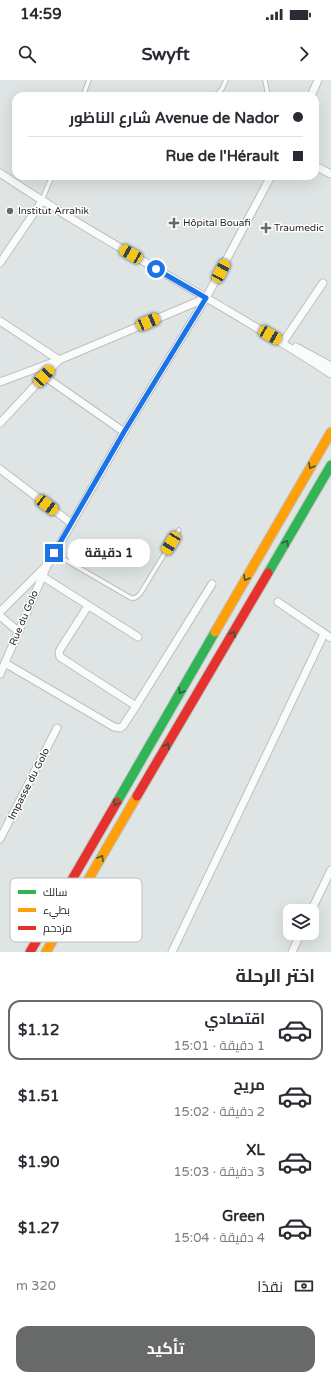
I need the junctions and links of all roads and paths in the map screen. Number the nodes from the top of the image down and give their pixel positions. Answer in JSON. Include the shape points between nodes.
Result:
{"nodes":[{"id":1,"x":89,"y":80,"type":"edge"},
{"id":2,"x":226,"y":80,"type":"edge"},
{"id":3,"x":266,"y":80,"type":"edge"},
{"id":4,"x":318,"y":80,"type":"edge"},
{"id":5,"x":84,"y":92,"type":"edge"},
{"id":6,"x":219,"y":92,"type":"edge"},
{"id":7,"x":268,"y":92,"type":"edge"},
{"id":8,"x":313,"y":92,"type":"edge"},
{"id":9,"x":319,"y":168,"type":"edge"},
{"id":10,"x":331,"y":172,"type":"edge"},
{"id":11,"x":0,"y":173,"type":"edge"},
{"id":12,"x":50,"y":180,"type":"edge"},
{"id":13,"x":268,"y":180,"type":"edge"},
{"id":14,"x":42,"y":201,"type":"junction"},
{"id":15,"x":0,"y":263,"type":"edge"},
{"id":16,"x":322,"y":283,"type":"dead end"},
{"id":17,"x":206,"y":298,"type":"junction"},
{"id":18,"x":0,"y":321,"type":"edge"},
{"id":19,"x":284,"y":343,"type":"junction"},
{"id":20,"x":59,"y":360,"type":"junction"},
{"id":21,"x":331,"y":366,"type":"edge"},
{"id":22,"x":331,"y":374,"type":"edge"},
{"id":23,"x":44,"y":376,"type":"junction"},
{"id":24,"x":0,"y":382,"type":"edge"},
{"id":25,"x":0,"y":423,"type":"edge"},
{"id":26,"x":124,"y":432,"type":"junction"},
{"id":27,"x":331,"y":432,"type":"edge"},
{"id":28,"x":331,"y":465,"type":"edge"},
{"id":29,"x":0,"y":469,"type":"edge"},
{"id":30,"x":71,"y":523,"type":"junction"},
{"id":31,"x":178,"y":530,"type":"dead end"},
{"id":32,"x":54,"y":553,"type":"junction"},
{"id":33,"x":49,"y":563,"type":"junction"},
{"id":34,"x":42,"y":576,"type":"junction"},
{"id":35,"x":212,"y":584,"type":"dead end"},
{"id":36,"x":278,"y":602,"type":"dead end"},
{"id":37,"x":88,"y":606,"type":"junction"},
{"id":38,"x":0,"y":612,"type":"edge"},
{"id":39,"x":0,"y":616,"type":"edge"},
{"id":40,"x":19,"y":632,"type":"junction"},
{"id":41,"x":324,"y":634,"type":"junction"},
{"id":42,"x":138,"y":637,"type":"dead end"},
{"id":43,"x":331,"y":638,"type":"edge"},
{"id":44,"x":5,"y":663,"type":"junction"},
{"id":45,"x":0,"y":674,"type":"edge"},
{"id":46,"x":136,"y":706,"type":"junction"},
{"id":47,"x":57,"y":728,"type":"dead end"},
{"id":48,"x":0,"y":839,"type":"edge"},
{"id":49,"x":331,"y":870,"type":"edge"},
{"id":50,"x":73,"y":878,"type":"edge"},
{"id":51,"x":89,"y":878,"type":"edge"},
{"id":52,"x":314,"y":904,"type":"edge"},
{"id":53,"x":298,"y":940,"type":"edge"},
{"id":54,"x":36,"y":942,"type":"edge"},
{"id":55,"x":52,"y":942,"type":"edge"},
{"id":56,"x":30,"y":952,"type":"edge"},
{"id":57,"x":46,"y":952,"type":"edge"},
{"id":58,"x":172,"y":952,"type":"edge"},
{"id":59,"x":292,"y":952,"type":"edge"}],
"edges":[{"from":1,"to":5,"type":"lane"},
{"from":2,"to":6,"type":"lane"},
{"from":3,"to":7,"type":"lane"},
{"from":4,"to":8,"type":"street"},
{"from":9,"to":10,"type":"street"},
{"from":11,"to":14,"type":"street"},
{"from":12,"to":14,"type":"lane"},
{"from":13,"to":17,"type":"street","name":"Rue du Golo"},
{"from":14,"to":15,"type":"street"},
{"from":14,"to":17,"type":"street"},
{"from":16,"to":19,"type":"street"},
{"from":17,"to":19,"type":"street"},
{"from":17,"to":20,"type":"street"},
{"from":17,"to":26,"type":"street","name":"Rue du Golo"},
{"from":18,"to":20,"type":"street"},
{"from":19,"to":21,"type":"street","via":[[300,348]]},
{"from":19,"to":22,"type":"street"},
{"from":20,"to":23,"type":"street"},
{"from":20,"to":24,"type":"street"},
{"from":23,"to":25,"type":"street"},
{"from":23,"to":26,"type":"street"},
{"from":26,"to":30,"type":"street","name":"Rue du Golo"},
{"from":27,"to":50,"type":"highway","one_way":true},
{"from":51,"to":28,"type":"highway","one_way":true},
{"from":29,"to":30,"type":"street"},
{"from":30,"to":32,"type":"street","name":"Rue du Golo"},
{"from":31,"to":32,"type":"lane","via":[[140,594],[135,598]]},
{"from":32,"to":33,"type":"street","name":"Rue du Golo"},
{"from":33,"to":34,"type":"street","name":"Rue du Golo"},
{"from":33,"to":38,"type":"street"},
{"from":34,"to":37,"type":"street"},
{"from":34,"to":40,"type":"street","name":"Rue du Golo"},
{"from":35,"to":46,"type":"street"},
{"from":36,"to":41,"type":"street"},
{"from":37,"to":42,"type":"street"},
{"from":37,"to":46,"type":"street","via":[[60,648],[60,657]]},
{"from":39,"to":40,"type":"street"},
{"from":40,"to":44,"type":"street","name":"Rue du Golo"},
{"from":41,"to":43,"type":"street"},
{"from":41,"to":58,"type":"street"},
{"from":44,"to":45,"type":"street","name":"Rue du Golo"},
{"from":44,"to":46,"type":"street","via":[[114,727],[123,726]]},
{"from":47,"to":48,"type":"street","name":"Impasse du Golo"},
{"from":49,"to":52,"type":"street"},
{"from":53,"to":59,"type":"street"},
{"from":54,"to":56,"type":"highway","one_way":true},
{"from":57,"to":55,"type":"highway","one_way":true}]}
